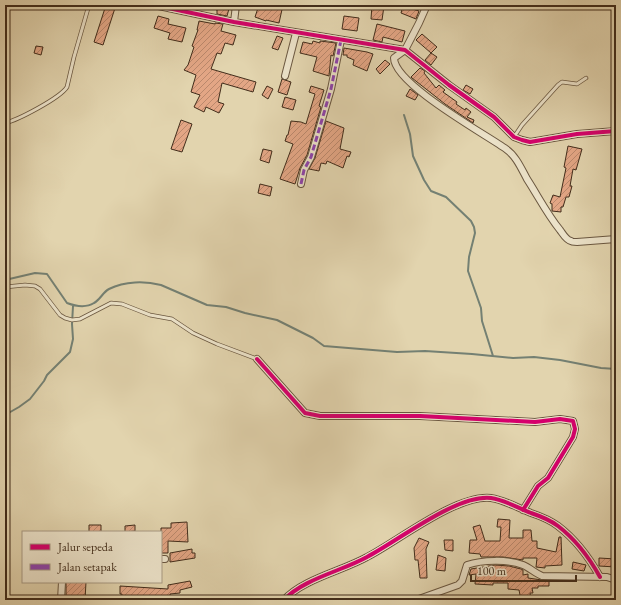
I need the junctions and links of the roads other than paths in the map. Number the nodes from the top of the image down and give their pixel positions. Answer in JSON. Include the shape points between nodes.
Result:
{"nodes":[{"id":1,"x":89,"y":5,"type":"edge"},
{"id":2,"x":154,"y":5,"type":"edge"},
{"id":3,"x":236,"y":5,"type":"edge"},
{"id":4,"x":427,"y":5,"type":"edge"},
{"id":5,"x":170,"y":7,"type":"edge"},
{"id":6,"x":234,"y":22,"type":"junction"},
{"id":7,"x":296,"y":32,"type":"junction"},
{"id":8,"x":341,"y":40,"type":"junction"},
{"id":9,"x":405,"y":50,"type":"junction"},
{"id":10,"x":285,"y":76,"type":"dead end"},
{"id":11,"x":586,"y":78,"type":"dead end"},
{"id":12,"x":5,"y":122,"type":"edge"},
{"id":13,"x":616,"y":131,"type":"edge"},
{"id":14,"x":514,"y":136,"type":"junction"},
{"id":15,"x":301,"y":184,"type":"dead end"},
{"id":16,"x":616,"y":239,"type":"edge"},
{"id":17,"x":5,"y":287,"type":"edge"},
{"id":18,"x":257,"y":359,"type":"joint"},
{"id":19,"x":523,"y":510,"type":"junction"},
{"id":20,"x":600,"y":577,"type":"junction"},
{"id":21,"x":616,"y":580,"type":"edge"},
{"id":22,"x":62,"y":583,"type":"edge"},
{"id":23,"x":61,"y":600,"type":"edge"},
{"id":24,"x":284,"y":600,"type":"edge"},
{"id":25,"x":416,"y":600,"type":"edge"}],
"edges":[{"from":1,"to":12,"type":"lane","via":[[65,91]]},
{"from":2,"to":5,"type":"street"},
{"from":3,"to":6,"type":"street"},
{"from":4,"to":9,"type":"street"},
{"from":5,"to":6,"type":"street"},
{"from":6,"to":7,"type":"street"},
{"from":7,"to":8,"type":"street"},
{"from":7,"to":10,"type":"street"},
{"from":8,"to":9,"type":"street"},
{"from":8,"to":15,"type":"street","via":[[331,89]]},
{"from":9,"to":14,"type":"street","via":[[494,117]]},
{"from":9,"to":16,"type":"street","via":[[394,58],[394,64],[406,79],[466,125],[512,154],[551,219],[566,238],[577,242]]},
{"from":11,"to":14,"type":"lane","via":[[577,84],[562,82],[558,85]]},
{"from":13,"to":14,"type":"street","via":[[530,142]]},
{"from":17,"to":18,"type":"lane","via":[[35,286],[60,314],[72,320],[80,319],[111,304],[122,304],[150,315],[172,319],[193,333]]},
{"from":18,"to":19,"type":"street","via":[[305,413],[320,416],[573,421],[573,437],[548,478],[538,486]]},
{"from":19,"to":20,"type":"street","via":[[558,526],[581,549]]},
{"from":19,"to":24,"type":"street","via":[[502,500],[472,499],[422,523],[367,557],[299,588]]},
{"from":20,"to":21,"type":"street"},
{"from":20,"to":25,"type":"street","via":[[542,576],[525,566],[510,562],[474,563],[467,566],[458,585]]},
{"from":22,"to":23,"type":"street"}]}
